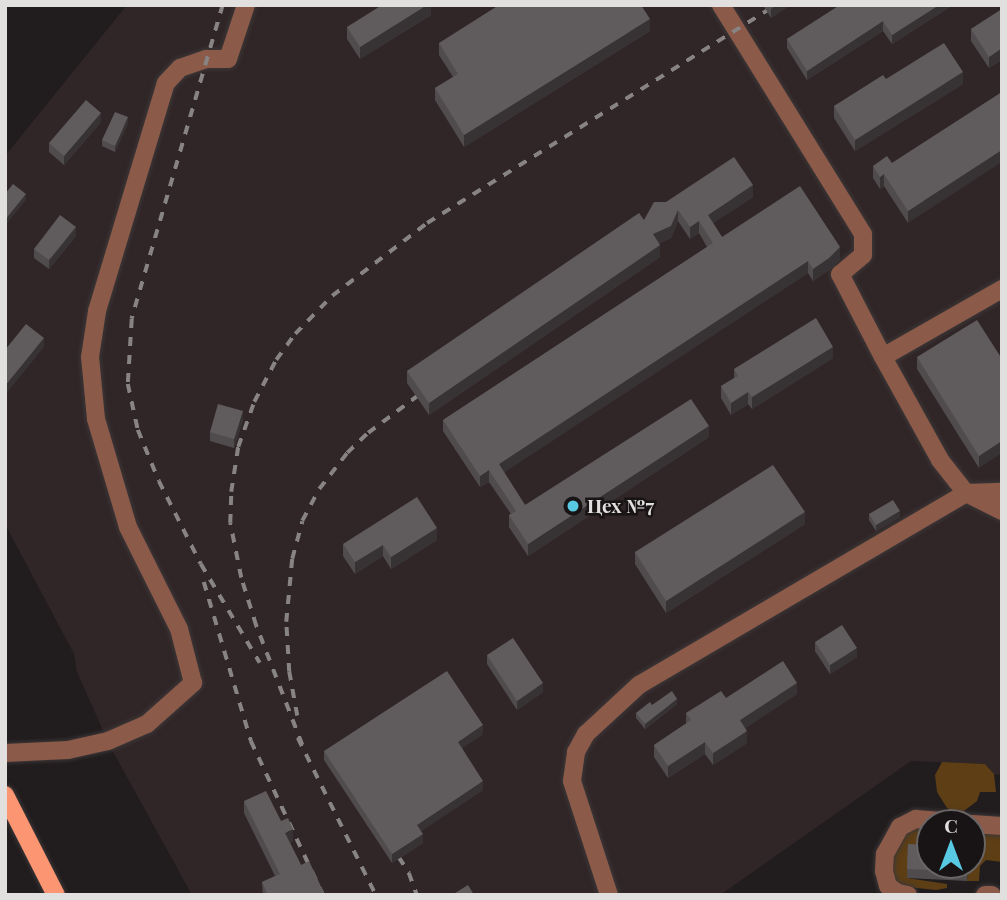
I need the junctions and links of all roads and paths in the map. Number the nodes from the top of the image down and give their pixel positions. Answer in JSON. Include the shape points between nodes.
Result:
{"nodes":[{"id":1,"x":246,"y":5,"type":"edge"},
{"id":2,"x":720,"y":5,"type":"edge"},
{"id":3,"x":1002,"y":289,"type":"edge"},
{"id":4,"x":883,"y":357,"type":"junction"},
{"id":5,"x":1002,"y":492,"type":"edge"},
{"id":6,"x":966,"y":494,"type":"junction"},
{"id":7,"x":1002,"y":511,"type":"edge"},
{"id":8,"x":5,"y":753,"type":"edge"},
{"id":9,"x":5,"y":795,"type":"edge"},
{"id":10,"x":916,"y":819,"type":"edge"},
{"id":11,"x":56,"y":895,"type":"edge"},
{"id":12,"x":609,"y":895,"type":"edge"},
{"id":13,"x":908,"y":895,"type":"edge"},
{"id":14,"x":985,"y":895,"type":"edge"},
{"id":15,"x":992,"y":895,"type":"edge"}],
"edges":[{"from":1,"to":8,"type":"street","via":[[228,59],[206,59],[180,68],[166,83],[97,311],[90,357],[96,419],[128,527],[179,629],[193,683],[147,724],[108,741],[68,750]]},
{"from":2,"to":4,"type":"street","via":[[863,234],[863,255],[840,274]]},
{"from":3,"to":4,"type":"street"},
{"from":4,"to":6,"type":"street","via":[[940,460]]},
{"from":5,"to":6,"type":"street"},
{"from":6,"to":7,"type":"street"},
{"from":6,"to":12,"type":"street","via":[[639,685],[586,734],[576,752],[572,781]]},
{"from":9,"to":11,"type":"main road"},
{"from":10,"to":13,"type":"street","via":[[900,827],[885,854],[888,886]]},
{"from":14,"to":15,"type":"street"}]}
